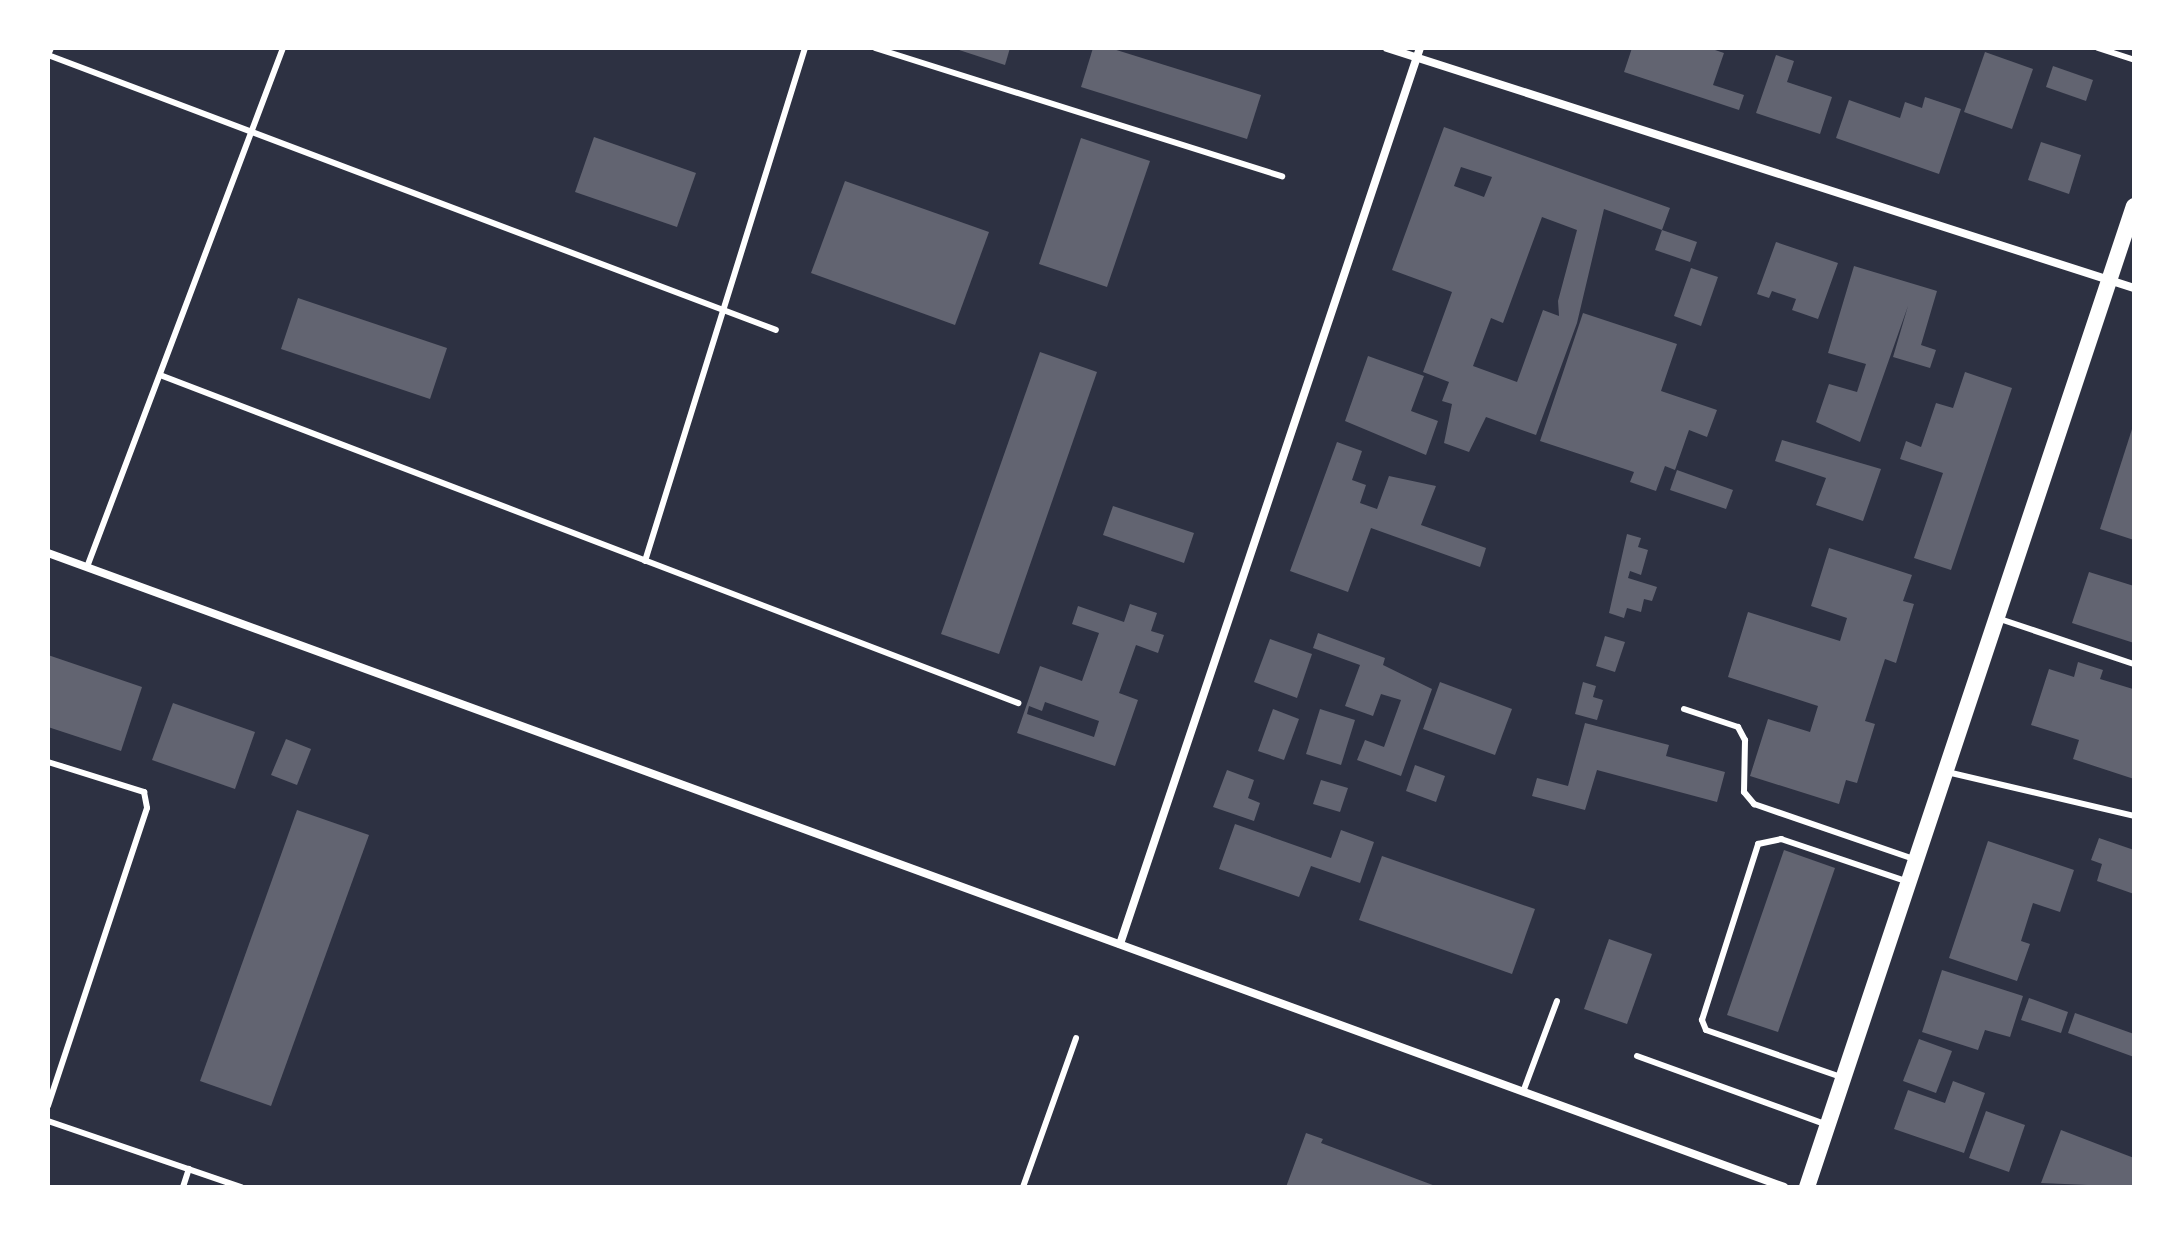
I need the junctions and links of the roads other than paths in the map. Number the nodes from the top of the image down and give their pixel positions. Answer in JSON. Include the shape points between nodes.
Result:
{"nodes":[{"id":1,"x":51,"y":48,"type":"edge"},
{"id":2,"x":283,"y":48,"type":"edge"},
{"id":3,"x":805,"y":48,"type":"edge"},
{"id":4,"x":875,"y":48,"type":"edge"},
{"id":5,"x":1387,"y":48,"type":"edge"},
{"id":6,"x":2098,"y":48,"type":"edge"},
{"id":7,"x":1419,"y":53,"type":"edge"},
{"id":8,"x":2134,"y":60,"type":"edge"},
{"id":9,"x":252,"y":133,"type":"junction"},
{"id":10,"x":1282,"y":176,"type":"dead end"},
{"id":11,"x":2134,"y":206,"type":"edge"},
{"id":12,"x":2109,"y":280,"type":"junction"},
{"id":13,"x":2134,"y":288,"type":"edge"},
{"id":14,"x":723,"y":311,"type":"junction"},
{"id":15,"x":776,"y":330,"type":"dead end"},
{"id":16,"x":160,"y":375,"type":"junction"},
{"id":17,"x":48,"y":553,"type":"edge"},
{"id":18,"x":645,"y":561,"type":"junction"},
{"id":19,"x":87,"y":567,"type":"junction"},
{"id":20,"x":1995,"y":618,"type":"junction"},
{"id":21,"x":2134,"y":664,"type":"edge"},
{"id":22,"x":1018,"y":703,"type":"dead end"},
{"id":23,"x":1684,"y":709,"type":"dead end"},
{"id":24,"x":48,"y":762,"type":"edge"},
{"id":25,"x":1945,"y":772,"type":"junction"},
{"id":26,"x":2134,"y":816,"type":"edge"},
{"id":27,"x":1916,"y":860,"type":"junction"},
{"id":28,"x":1909,"y":882,"type":"junction"},
{"id":29,"x":1120,"y":944,"type":"junction"},
{"id":30,"x":1557,"y":1001,"type":"dead end"},
{"id":31,"x":1076,"y":1038,"type":"dead end"},
{"id":32,"x":1637,"y":1056,"type":"dead end"},
{"id":33,"x":1843,"y":1078,"type":"junction"},
{"id":34,"x":1523,"y":1092,"type":"junction"},
{"id":35,"x":48,"y":1106,"type":"edge"},
{"id":36,"x":48,"y":1121,"type":"edge"},
{"id":37,"x":1828,"y":1125,"type":"junction"},
{"id":38,"x":189,"y":1169,"type":"junction"},
{"id":39,"x":183,"y":1187,"type":"edge"},
{"id":40,"x":241,"y":1187,"type":"edge"},
{"id":41,"x":1023,"y":1187,"type":"edge"},
{"id":42,"x":1784,"y":1187,"type":"edge"},
{"id":43,"x":1807,"y":1187,"type":"edge"}],
"edges":[{"from":1,"to":9,"type":"lane","via":[[48,55]]},
{"from":2,"to":9,"type":"lane"},
{"from":3,"to":14,"type":"lane"},
{"from":4,"to":10,"type":"lane"},
{"from":5,"to":7,"type":"street"},
{"from":6,"to":8,"type":"lane"},
{"from":7,"to":12,"type":"street"},
{"from":7,"to":29,"type":"street"},
{"from":9,"to":14,"type":"lane"},
{"from":9,"to":16,"type":"lane"},
{"from":11,"to":12,"type":"main road"},
{"from":12,"to":13,"type":"street"},
{"from":12,"to":20,"type":"main road"},
{"from":14,"to":15,"type":"lane"},
{"from":14,"to":18,"type":"lane"},
{"from":16,"to":18,"type":"lane"},
{"from":16,"to":19,"type":"lane"},
{"from":17,"to":19,"type":"street"},
{"from":18,"to":22,"type":"lane"},
{"from":19,"to":29,"type":"street"},
{"from":20,"to":21,"type":"lane"},
{"from":20,"to":25,"type":"main road"},
{"from":23,"to":27,"type":"lane","via":[[1738,727],[1745,740],[1744,792],[1754,804]]},
{"from":24,"to":35,"type":"lane","via":[[144,792],[147,808]]},
{"from":25,"to":26,"type":"lane"},
{"from":25,"to":27,"type":"main road"},
{"from":27,"to":28,"type":"main road"},
{"from":28,"to":33,"type":"main road"},
{"from":28,"to":33,"type":"lane","via":[[1781,839],[1758,844],[1702,1008],[1706,1030]]},
{"from":29,"to":34,"type":"street"},
{"from":30,"to":34,"type":"lane"},
{"from":31,"to":41,"type":"lane"},
{"from":32,"to":37,"type":"lane"},
{"from":33,"to":37,"type":"main road"},
{"from":34,"to":42,"type":"street"},
{"from":36,"to":38,"type":"lane"},
{"from":37,"to":43,"type":"main road"},
{"from":38,"to":39,"type":"lane"},
{"from":38,"to":40,"type":"lane"}]}
